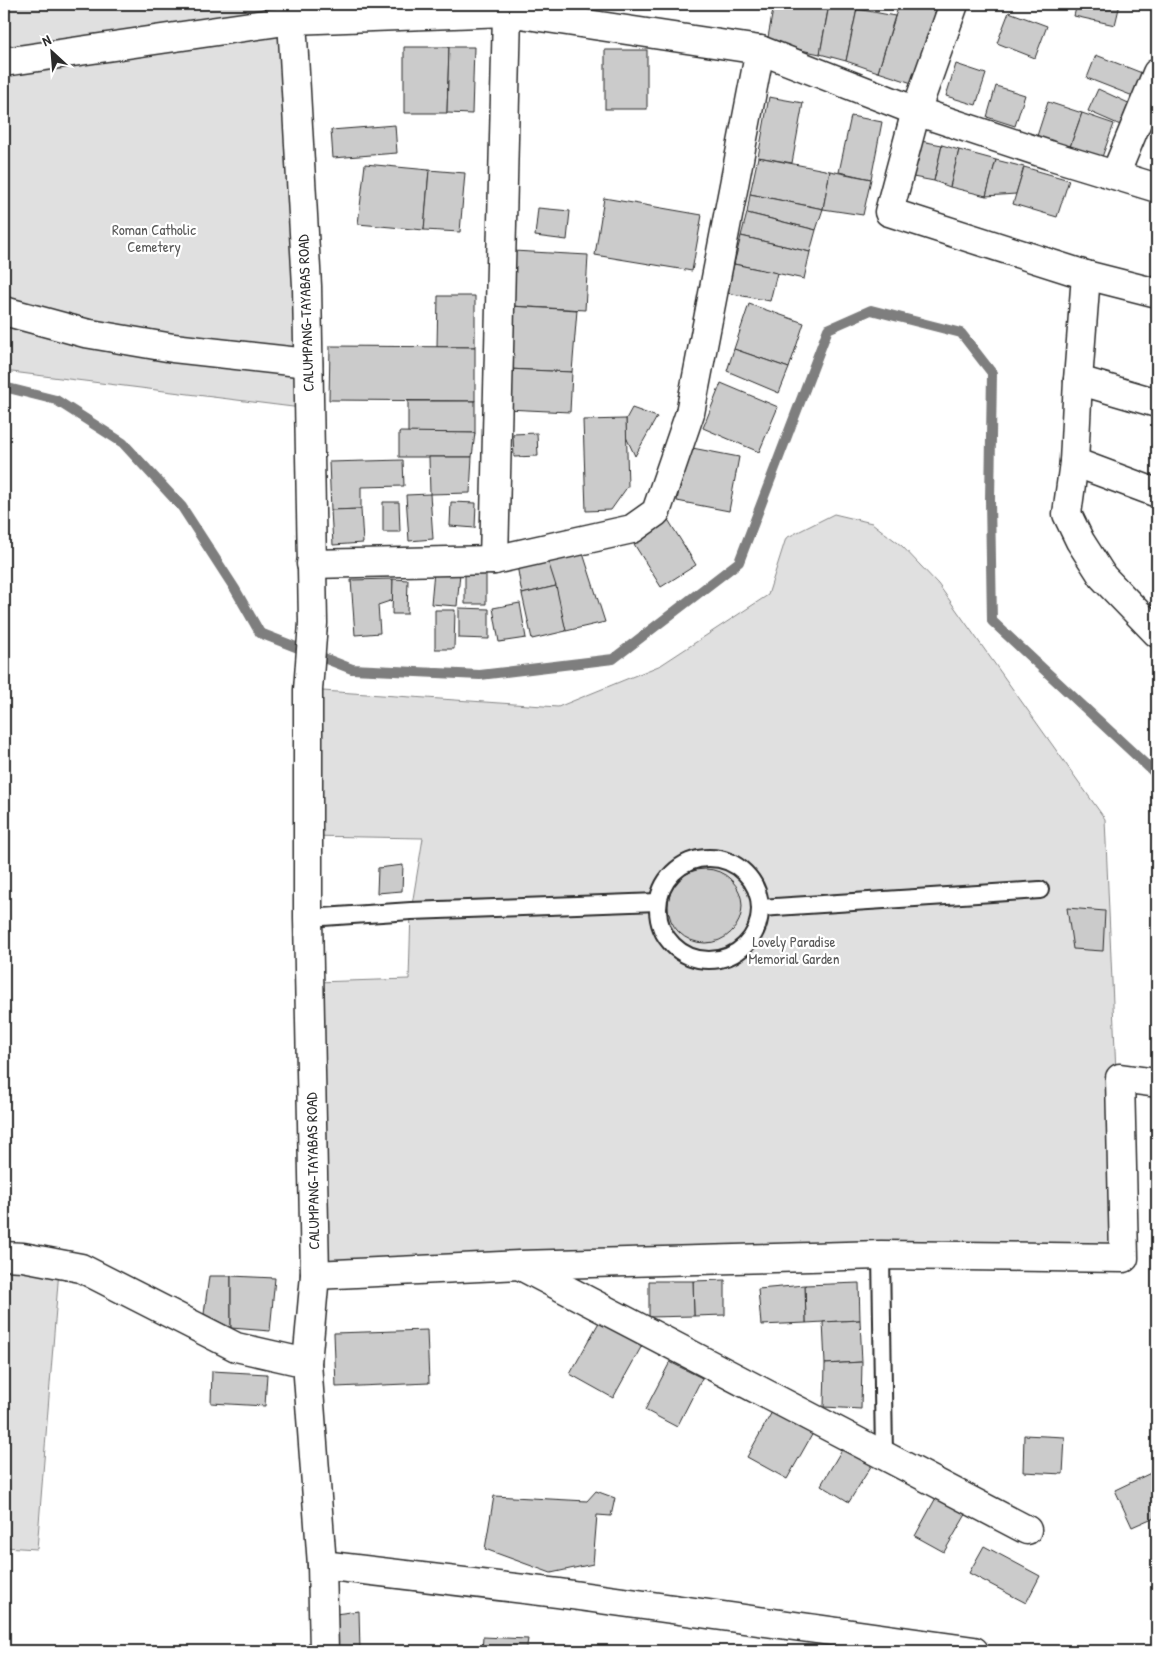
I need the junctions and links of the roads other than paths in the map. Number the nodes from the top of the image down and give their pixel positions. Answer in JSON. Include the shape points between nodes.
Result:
{"nodes":[{"id":1,"x":954,"y":4,"type":"edge"},
{"id":2,"x":293,"y":12,"type":"edge"},
{"id":3,"x":507,"y":12,"type":"junction"},
{"id":4,"x":760,"y":50,"type":"junction"},
{"id":5,"x":4,"y":62,"type":"edge"},
{"id":6,"x":1157,"y":73,"type":"edge"},
{"id":7,"x":916,"y":111,"type":"junction"},
{"id":8,"x":1115,"y":175,"type":"junction"},
{"id":9,"x":1157,"y":188,"type":"edge"},
{"id":10,"x":1086,"y":275,"type":"junction"},
{"id":11,"x":1157,"y":293,"type":"edge"},
{"id":12,"x":4,"y":311,"type":"edge"},
{"id":13,"x":308,"y":363,"type":"junction"},
{"id":14,"x":1078,"y":380,"type":"junction"},
{"id":15,"x":1157,"y":403,"type":"edge"},
{"id":16,"x":1074,"y":462,"type":"junction"},
{"id":17,"x":1157,"y":493,"type":"edge"},
{"id":18,"x":494,"y":560,"type":"junction"},
{"id":19,"x":311,"y":564,"type":"junction"},
{"id":20,"x":1157,"y":633,"type":"edge"},
{"id":21,"x":1040,"y":890,"type":"dead end"},
{"id":22,"x":658,"y":902,"type":"junction"},
{"id":23,"x":760,"y":908,"type":"junction"},
{"id":24,"x":308,"y":918,"type":"junction"},
{"id":25,"x":1157,"y":1082,"type":"edge"},
{"id":26,"x":881,"y":1255,"type":"junction"},
{"id":27,"x":4,"y":1256,"type":"edge"},
{"id":28,"x":520,"y":1265,"type":"junction"},
{"id":29,"x":315,"y":1275,"type":"junction"},
{"id":30,"x":307,"y":1363,"type":"junction"},
{"id":31,"x":884,"y":1455,"type":"junction"},
{"id":32,"x":1027,"y":1530,"type":"dead end"},
{"id":33,"x":322,"y":1565,"type":"junction"},
{"id":34,"x":324,"y":1651,"type":"edge"},
{"id":35,"x":974,"y":1651,"type":"edge"}],
"edges":[{"from":1,"to":7,"type":"street"},
{"from":2,"to":3,"type":"street"},
{"from":2,"to":5,"type":"street"},
{"from":2,"to":13,"type":"street","name":"CALUMPANG-TAYABAS ROAD"},
{"from":3,"to":4,"type":"street"},
{"from":3,"to":18,"type":"street"},
{"from":4,"to":7,"type":"street"},
{"from":4,"to":18,"type":"street","via":[[690,413],[656,512],[632,529]]},
{"from":6,"to":8,"type":"street"},
{"from":7,"to":8,"type":"street"},
{"from":7,"to":10,"type":"street","via":[[889,212]]},
{"from":8,"to":9,"type":"street"},
{"from":10,"to":11,"type":"street"},
{"from":10,"to":14,"type":"street"},
{"from":12,"to":13,"type":"street","via":[[105,337]]},
{"from":13,"to":19,"type":"street","name":"CALUMPANG-TAYABAS ROAD"},
{"from":14,"to":15,"type":"street"},
{"from":14,"to":16,"type":"street"},
{"from":16,"to":17,"type":"street"},
{"from":16,"to":20,"type":"street","via":[[1067,514],[1080,541],[1103,577]]},
{"from":18,"to":19,"type":"street"},
{"from":19,"to":24,"type":"street","name":"CALUMPANG-TAYABAS ROAD"},
{"from":21,"to":23,"type":"lane"},
{"from":22,"to":23,"type":"lane","via":[[663,886],[673,872],[703,858],[720,859],[749,877],[757,891]]},
{"from":22,"to":23,"type":"lane","via":[[658,921],[666,937],[679,951],[696,958],[715,959],[732,954],[747,942],[756,926]]},
{"from":22,"to":24,"type":"lane"},
{"from":24,"to":29,"type":"street","name":"CALUMPANG-TAYABAS ROAD"},
{"from":25,"to":26,"type":"street","via":[[1120,1078],[1124,1258]]},
{"from":26,"to":28,"type":"street"},
{"from":26,"to":31,"type":"lane"},
{"from":27,"to":30,"type":"street","via":[[80,1268],[236,1347]]},
{"from":28,"to":29,"type":"street"},
{"from":28,"to":31,"type":"street"},
{"from":29,"to":30,"type":"street","name":"CALUMPANG-TAYABAS ROAD"},
{"from":30,"to":33,"type":"street","name":"CALUMPANG-TAYABAS ROAD"},
{"from":31,"to":32,"type":"street"},
{"from":33,"to":34,"type":"street","name":"CALUMPANG-TAYABAS ROAD"},
{"from":33,"to":35,"type":"street","via":[[558,1593]]}]}
